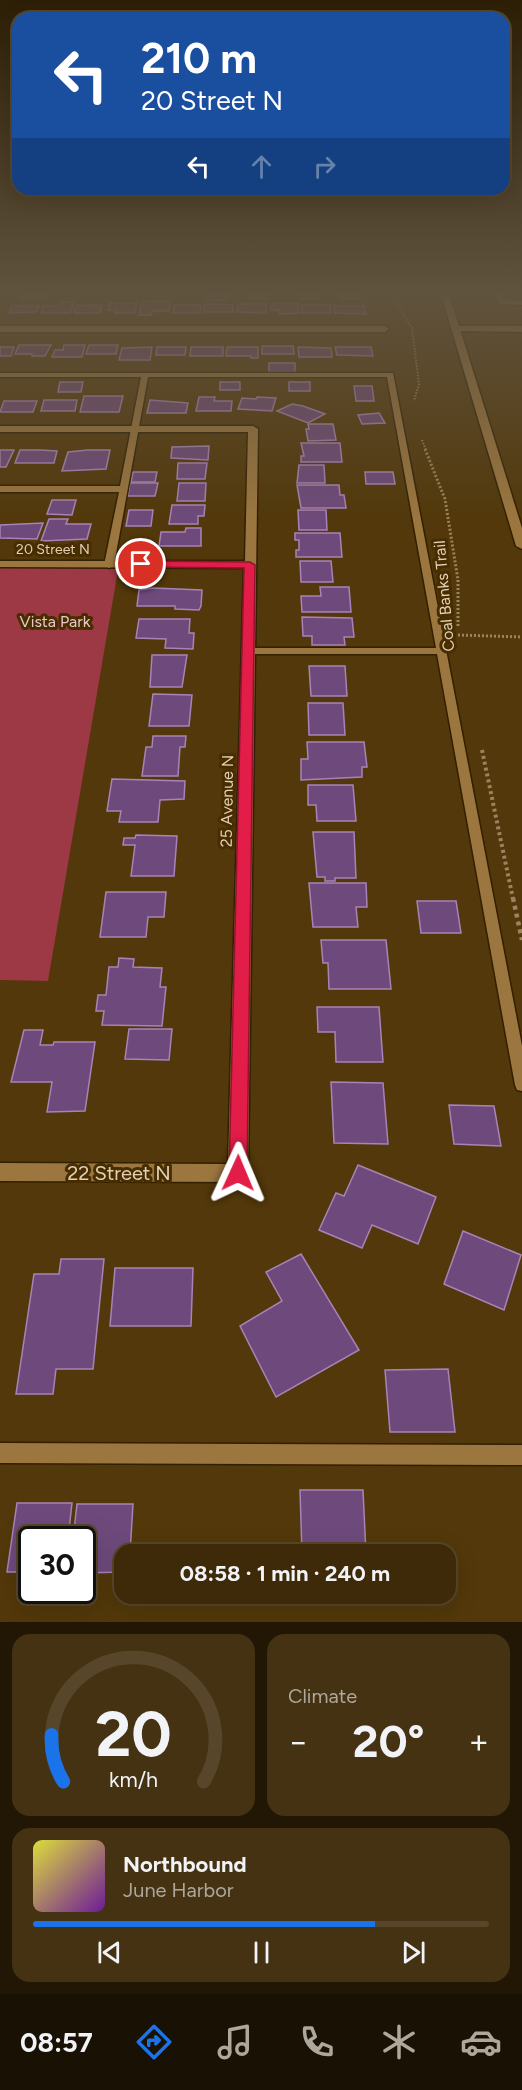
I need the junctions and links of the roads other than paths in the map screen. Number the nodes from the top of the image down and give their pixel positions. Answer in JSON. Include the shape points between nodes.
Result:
{"nodes":[{"id":1,"x":468,"y":370,"type":"edge"},
{"id":2,"x":0,"y":375,"type":"edge"},
{"id":3,"x":145,"y":376,"type":"junction"},
{"id":4,"x":0,"y":429,"type":"edge"},
{"id":5,"x":135,"y":429,"type":"junction"},
{"id":6,"x":0,"y":489,"type":"edge"},
{"id":7,"x":122,"y":489,"type":"junction"},
{"id":8,"x":522,"y":546,"type":"edge"},
{"id":9,"x":0,"y":564,"type":"edge"},
{"id":10,"x":109,"y":565,"type":"junction"},
{"id":11,"x":250,"y":565,"type":"junction"},
{"id":12,"x":248,"y":651,"type":"junction"},
{"id":13,"x":442,"y":651,"type":"junction"},
{"id":14,"x":522,"y":1084,"type":"edge"},
{"id":15,"x":0,"y":1172,"type":"edge"},
{"id":16,"x":238,"y":1173,"type":"joint"},
{"id":17,"x":0,"y":1453,"type":"edge"},
{"id":18,"x":522,"y":1455,"type":"edge"}],
"edges":[{"from":1,"to":8,"type":"street"},
{"from":2,"to":3,"type":"lane"},
{"from":3,"to":5,"type":"lane"},
{"from":3,"to":13,"type":"lane","via":[[390,375]]},
{"from":4,"to":5,"type":"street"},
{"from":5,"to":7,"type":"lane"},
{"from":5,"to":11,"type":"street","name":"25 Avenue N","via":[[253,429]]},
{"from":6,"to":7,"type":"lane"},
{"from":7,"to":10,"type":"lane"},
{"from":9,"to":10,"type":"street","name":"20 Street N"},
{"from":10,"to":11,"type":"street","name":"20 Street N"},
{"from":11,"to":12,"type":"street","name":"25 Avenue N"},
{"from":12,"to":13,"type":"lane"},
{"from":12,"to":16,"type":"street","name":"25 Avenue N"},
{"from":13,"to":14,"type":"lane"},
{"from":15,"to":16,"type":"street","name":"22 Street N"},
{"from":17,"to":18,"type":"lane"}]}
